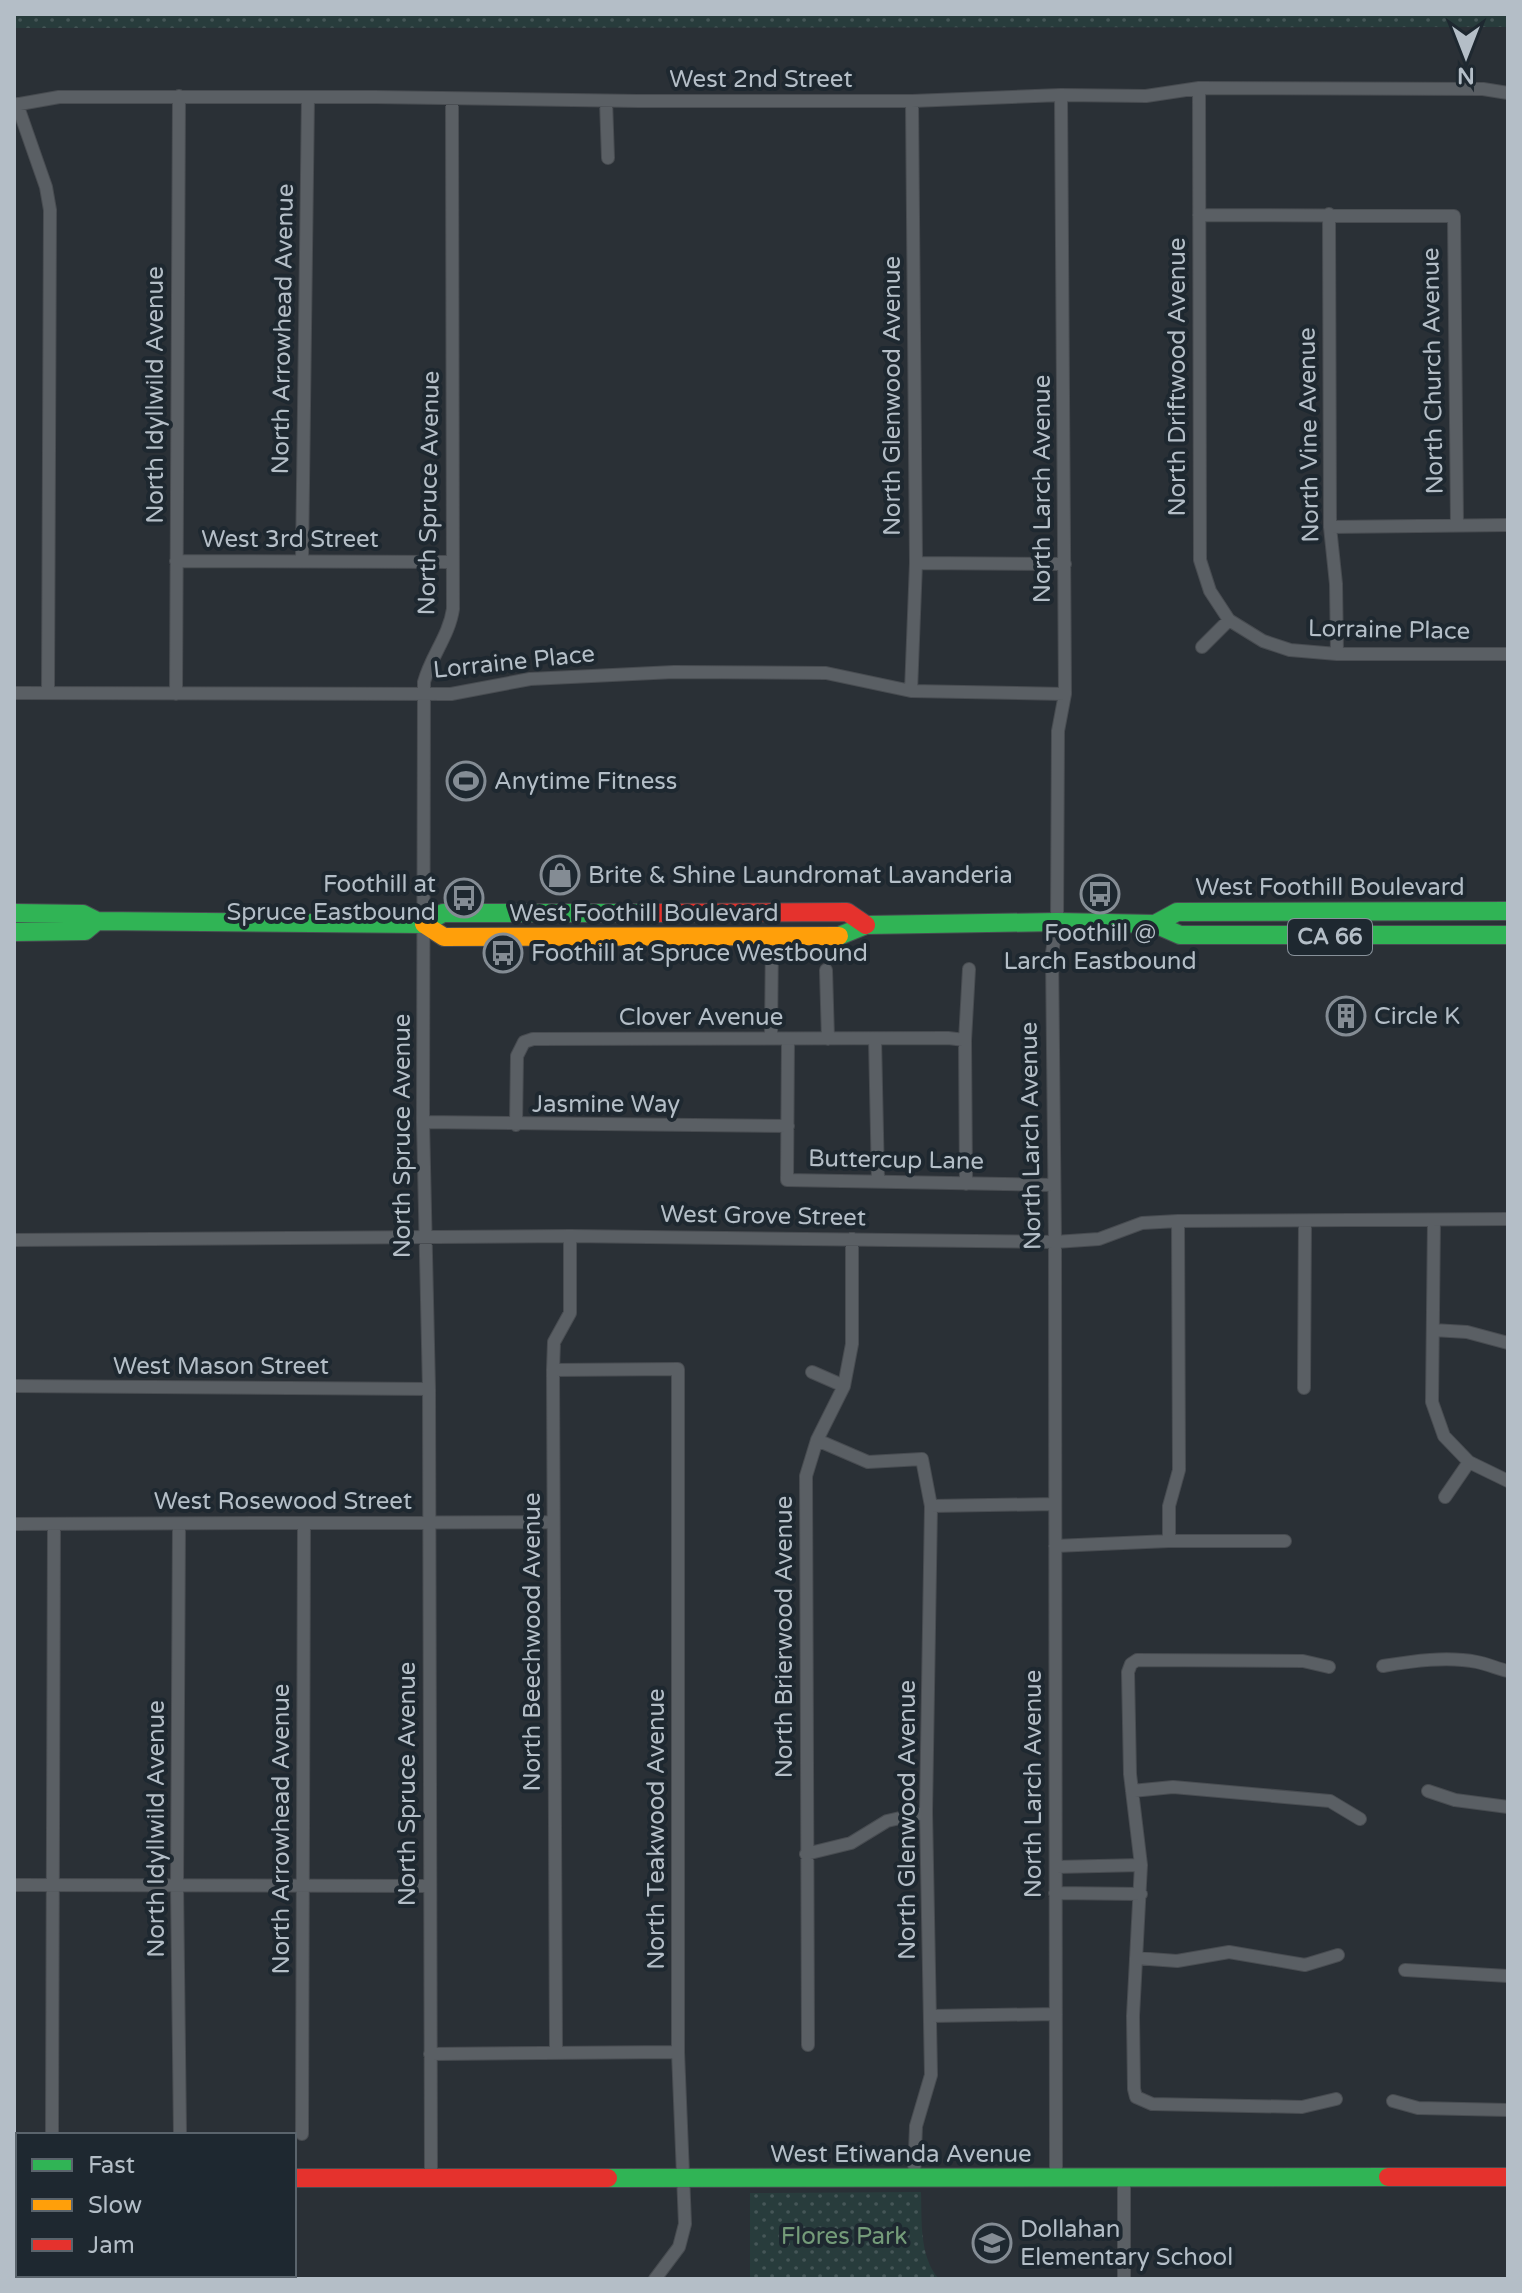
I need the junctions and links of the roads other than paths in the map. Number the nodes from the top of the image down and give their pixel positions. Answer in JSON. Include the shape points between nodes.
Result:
{"nodes":[{"id":1,"x":1199,"y":88,"type":"junction"},
{"id":2,"x":1508,"y":93,"type":"edge"},
{"id":3,"x":1061,"y":95,"type":"junction"},
{"id":4,"x":179,"y":96,"type":"junction"},
{"id":5,"x":308,"y":97,"type":"junction"},
{"id":6,"x":452,"y":99,"type":"junction"},
{"id":7,"x":606,"y":101,"type":"junction"},
{"id":8,"x":912,"y":101,"type":"junction"},
{"id":9,"x":16,"y":104,"type":"edge"},
{"id":10,"x":608,"y":158,"type":"dead end"},
{"id":11,"x":1329,"y":214,"type":"junction"},
{"id":12,"x":1199,"y":215,"type":"junction"},
{"id":13,"x":1508,"y":525,"type":"edge"},
{"id":14,"x":1457,"y":526,"type":"junction"},
{"id":15,"x":1330,"y":527,"type":"junction"},
{"id":16,"x":176,"y":561,"type":"junction"},
{"id":17,"x":302,"y":561,"type":"junction"},
{"id":18,"x":452,"y":562,"type":"junction"},
{"id":19,"x":916,"y":563,"type":"junction"},
{"id":20,"x":1065,"y":564,"type":"junction"},
{"id":21,"x":1229,"y":620,"type":"junction"},
{"id":22,"x":1202,"y":647,"type":"dead end"},
{"id":23,"x":1337,"y":654,"type":"junction"},
{"id":24,"x":1508,"y":654,"type":"edge"},
{"id":25,"x":911,"y":691,"type":"junction"},
{"id":26,"x":14,"y":693,"type":"edge"},
{"id":27,"x":48,"y":693,"type":"junction"},
{"id":28,"x":424,"y":693,"type":"junction"},
{"id":29,"x":176,"y":694,"type":"junction"},
{"id":30,"x":1065,"y":694,"type":"junction"},
{"id":31,"x":1470,"y":911,"type":"junction"},
{"id":32,"x":1508,"y":911,"type":"edge"},
{"id":33,"x":1317,"y":912,"type":"junction"},
{"id":34,"x":14,"y":913,"type":"edge"},
{"id":35,"x":97,"y":921,"type":"junction"},
{"id":36,"x":1057,"y":922,"type":"junction"},
{"id":37,"x":424,"y":924,"type":"junction"},
{"id":38,"x":1155,"y":924,"type":"junction"},
{"id":39,"x":866,"y":925,"type":"junction"},
{"id":40,"x":14,"y":932,"type":"edge"},
{"id":41,"x":1508,"y":935,"type":"edge"},
{"id":42,"x":1201,"y":936,"type":"junction"},
{"id":43,"x":772,"y":937,"type":"junction"},
{"id":44,"x":1367,"y":937,"type":"junction"},
{"id":45,"x":969,"y":969,"type":"dead end"},
{"id":46,"x":826,"y":970,"type":"dead end"},
{"id":47,"x":771,"y":1038,"type":"junction"},
{"id":48,"x":788,"y":1039,"type":"junction"},
{"id":49,"x":828,"y":1039,"type":"junction"},
{"id":50,"x":875,"y":1039,"type":"junction"},
{"id":51,"x":965,"y":1040,"type":"junction"},
{"id":52,"x":423,"y":1122,"type":"junction"},
{"id":53,"x":516,"y":1125,"type":"junction"},
{"id":54,"x":788,"y":1126,"type":"junction"},
{"id":55,"x":878,"y":1181,"type":"junction"},
{"id":56,"x":966,"y":1184,"type":"junction"},
{"id":57,"x":1053,"y":1185,"type":"junction"},
{"id":58,"x":1508,"y":1219,"type":"edge"},
{"id":59,"x":1434,"y":1220,"type":"junction"},
{"id":60,"x":1178,"y":1221,"type":"junction"},
{"id":61,"x":1305,"y":1221,"type":"junction"},
{"id":62,"x":570,"y":1236,"type":"junction"},
{"id":63,"x":424,"y":1237,"type":"junction"},
{"id":64,"x":852,"y":1239,"type":"junction"},
{"id":65,"x":14,"y":1240,"type":"edge"},
{"id":66,"x":1055,"y":1242,"type":"junction"},
{"id":67,"x":1433,"y":1330,"type":"junction"},
{"id":68,"x":1508,"y":1343,"type":"edge"},
{"id":69,"x":553,"y":1370,"type":"junction"},
{"id":70,"x":812,"y":1372,"type":"dead end"},
{"id":71,"x":14,"y":1386,"type":"edge"},
{"id":72,"x":844,"y":1386,"type":"junction"},
{"id":73,"x":1304,"y":1388,"type":"dead end"},
{"id":74,"x":429,"y":1389,"type":"junction"},
{"id":75,"x":817,"y":1440,"type":"junction"},
{"id":76,"x":1469,"y":1462,"type":"junction"},
{"id":77,"x":1508,"y":1481,"type":"edge"},
{"id":78,"x":1445,"y":1497,"type":"dead end"},
{"id":79,"x":1055,"y":1504,"type":"junction"},
{"id":80,"x":931,"y":1506,"type":"junction"},
{"id":81,"x":553,"y":1522,"type":"junction"},
{"id":82,"x":428,"y":1523,"type":"junction"},
{"id":83,"x":14,"y":1524,"type":"edge"},
{"id":84,"x":54,"y":1524,"type":"junction"},
{"id":85,"x":179,"y":1524,"type":"junction"},
{"id":86,"x":304,"y":1524,"type":"junction"},
{"id":87,"x":1169,"y":1541,"type":"junction"},
{"id":88,"x":1285,"y":1541,"type":"dead end"},
{"id":89,"x":1055,"y":1546,"type":"junction"},
{"id":90,"x":1383,"y":1666,"type":"dead end"},
{"id":91,"x":1329,"y":1667,"type":"dead end"},
{"id":92,"x":1508,"y":1671,"type":"edge"},
{"id":93,"x":1132,"y":1791,"type":"junction"},
{"id":94,"x":1428,"y":1791,"type":"dead end"},
{"id":95,"x":1508,"y":1807,"type":"edge"},
{"id":96,"x":926,"y":1812,"type":"junction"},
{"id":97,"x":1360,"y":1819,"type":"dead end"},
{"id":98,"x":806,"y":1854,"type":"junction"},
{"id":99,"x":1141,"y":1865,"type":"junction"},
{"id":100,"x":1056,"y":1867,"type":"junction"},
{"id":101,"x":14,"y":1885,"type":"edge"},
{"id":102,"x":177,"y":1885,"type":"junction"},
{"id":103,"x":302,"y":1885,"type":"junction"},
{"id":104,"x":52,"y":1886,"type":"junction"},
{"id":105,"x":430,"y":1886,"type":"junction"},
{"id":106,"x":1055,"y":1893,"type":"junction"},
{"id":107,"x":1141,"y":1894,"type":"junction"},
{"id":108,"x":1338,"y":1955,"type":"dead end"},
{"id":109,"x":1136,"y":1958,"type":"junction"},
{"id":110,"x":1405,"y":1970,"type":"dead end"},
{"id":111,"x":1508,"y":1976,"type":"edge"},
{"id":112,"x":1056,"y":2014,"type":"junction"},
{"id":113,"x":931,"y":2016,"type":"junction"},
{"id":114,"x":808,"y":2045,"type":"dead end"},
{"id":115,"x":678,"y":2052,"type":"junction"},
{"id":116,"x":556,"y":2053,"type":"junction"},
{"id":117,"x":430,"y":2054,"type":"junction"},
{"id":118,"x":1336,"y":2099,"type":"dead end"},
{"id":119,"x":1393,"y":2101,"type":"dead end"},
{"id":120,"x":1508,"y":2110,"type":"edge"},
{"id":121,"x":52,"y":2133,"type":"dead end"},
{"id":122,"x":180,"y":2133,"type":"edge"},
{"id":123,"x":302,"y":2134,"type":"dead end"},
{"id":124,"x":1056,"y":2177,"type":"junction"},
{"id":125,"x":1124,"y":2177,"type":"junction"},
{"id":126,"x":1508,"y":2177,"type":"edge"},
{"id":127,"x":296,"y":2178,"type":"edge"},
{"id":128,"x":431,"y":2178,"type":"junction"},
{"id":129,"x":684,"y":2178,"type":"junction"},
{"id":130,"x":914,"y":2178,"type":"junction"},
{"id":131,"x":655,"y":2279,"type":"edge"},
{"id":132,"x":1124,"y":2279,"type":"edge"}],
"edges":[{"from":1,"to":2,"type":"street","name":"West 2nd Street"},
{"from":1,"to":3,"type":"street","name":"West 2nd Street","via":[[1146,96]]},
{"from":1,"to":12,"type":"street","name":"North Driftwood Avenue"},
{"from":3,"to":8,"type":"street","name":"West 2nd Street"},
{"from":3,"to":20,"type":"street","name":"North Larch Avenue"},
{"from":4,"to":5,"type":"street","name":"West 2nd Street"},
{"from":4,"to":9,"type":"street","name":"West 2nd Street","via":[[59,97]]},
{"from":4,"to":16,"type":"street","name":"North Idyllwild Avenue"},
{"from":5,"to":6,"type":"street","name":"West 2nd Street"},
{"from":5,"to":17,"type":"street","name":"North Arrowhead Avenue"},
{"from":6,"to":7,"type":"street","name":"West 2nd Street"},
{"from":6,"to":18,"type":"street","name":"North Spruce Avenue"},
{"from":7,"to":8,"type":"street","name":"West 2nd Street"},
{"from":7,"to":10,"type":"street"},
{"from":8,"to":19,"type":"street","name":"North Glenwood Avenue"},
{"from":9,"to":27,"type":"street","via":[[50,210]]},
{"from":11,"to":12,"type":"street"},
{"from":11,"to":14,"type":"street","name":"North Church Avenue","via":[[1454,216]]},
{"from":11,"to":15,"type":"street","name":"North Vine Avenue"},
{"from":12,"to":21,"type":"street","name":"North Driftwood Avenue","via":[[1200,560],[1210,591]]},
{"from":13,"to":14,"type":"street"},
{"from":14,"to":15,"type":"street"},
{"from":15,"to":23,"type":"street","name":"North Vine Avenue"},
{"from":16,"to":17,"type":"street","name":"West 3rd Street"},
{"from":16,"to":29,"type":"street","name":"North Idyllwild Avenue"},
{"from":17,"to":18,"type":"street","name":"West 3rd Street"},
{"from":18,"to":28,"type":"street","name":"North Spruce Avenue","via":[[451,623],[428,670]]},
{"from":19,"to":20,"type":"street"},
{"from":19,"to":25,"type":"street","name":"North Glenwood Avenue"},
{"from":20,"to":30,"type":"street","name":"North Larch Avenue"},
{"from":21,"to":22,"type":"street"},
{"from":21,"to":23,"type":"street","name":"Lorraine Place","via":[[1290,650]]},
{"from":23,"to":24,"type":"street","name":"Lorraine Place"},
{"from":25,"to":28,"type":"street","name":"Lorraine Place","via":[[826,673],[674,672],[532,678],[451,694]]},
{"from":25,"to":30,"type":"street","name":"Lorraine Place"},
{"from":26,"to":27,"type":"street","name":"Lorraine Place"},
{"from":27,"to":29,"type":"street","name":"Lorraine Place"},
{"from":28,"to":29,"type":"street","name":"Lorraine Place"},
{"from":28,"to":37,"type":"street","name":"North Spruce Avenue"},
{"from":30,"to":36,"type":"street","name":"North Larch Avenue","via":[[1058,731]]},
{"from":31,"to":32,"type":"main road","name":"West Foothill Boulevard"},
{"from":31,"to":33,"type":"main road","name":"West Foothill Boulevard"},
{"from":31,"to":44,"type":"main road","via":[[1442,923],[1384,923]]},
{"from":33,"to":38,"type":"main road","name":"West Foothill Boulevard","via":[[1177,912]]},
{"from":33,"to":42,"type":"main road","via":[[1300,921],[1206,924]]},
{"from":34,"to":35,"type":"main road","name":"West Foothill Boulevard","via":[[83,914]]},
{"from":35,"to":37,"type":"main road","name":"West Foothill Boulevard"},
{"from":35,"to":40,"type":"main road","name":"West Foothill Boulevard","via":[[85,931]]},
{"from":36,"to":38,"type":"main road","name":"West Foothill Boulevard"},
{"from":36,"to":39,"type":"main road","name":"West Foothill Boulevard"},
{"from":36,"to":57,"type":"street","name":"North Larch Avenue","via":[[1052,953]]},
{"from":37,"to":39,"type":"main road","name":"West Foothill Boulevard","via":[[443,913],[847,912]]},
{"from":37,"to":43,"type":"main road","name":"West Foothill Boulevard","via":[[444,937]]},
{"from":37,"to":52,"type":"street","name":"North Spruce Avenue"},
{"from":38,"to":42,"type":"main road","name":"West Foothill Boulevard","number":"CA 66","via":[[1180,935]]},
{"from":39,"to":43,"type":"main road","name":"West Foothill Boulevard","via":[[835,937]]},
{"from":41,"to":44,"type":"main road","name":"West Foothill Boulevard","number":"CA 66"},
{"from":42,"to":44,"type":"main road","name":"West Foothill Boulevard","number":"CA 66"},
{"from":43,"to":47,"type":"street"},
{"from":45,"to":51,"type":"street"},
{"from":46,"to":49,"type":"street"},
{"from":47,"to":48,"type":"street","name":"Clover Avenue"},
{"from":47,"to":53,"type":"street","name":"Clover Avenue","via":[[524,1042],[517,1056]]},
{"from":48,"to":49,"type":"street","name":"Clover Avenue"},
{"from":48,"to":54,"type":"street"},
{"from":49,"to":50,"type":"street","name":"Clover Avenue"},
{"from":50,"to":51,"type":"street","name":"Clover Avenue"},
{"from":50,"to":55,"type":"street"},
{"from":51,"to":56,"type":"street"},
{"from":52,"to":53,"type":"street","name":"Jasmine Way"},
{"from":52,"to":63,"type":"street","name":"North Spruce Avenue"},
{"from":53,"to":54,"type":"street","name":"Jasmine Way"},
{"from":54,"to":55,"type":"street","name":"Buttercup Lane","via":[[787,1180]]},
{"from":55,"to":56,"type":"street","name":"Buttercup Lane"},
{"from":56,"to":57,"type":"street","name":"Buttercup Lane"},
{"from":57,"to":66,"type":"street","name":"North Larch Avenue"},
{"from":58,"to":59,"type":"street","name":"West Grove Street"},
{"from":59,"to":61,"type":"street","name":"West Grove Street"},
{"from":59,"to":67,"type":"street"},
{"from":60,"to":61,"type":"street","name":"West Grove Street"},
{"from":60,"to":66,"type":"street","name":"West Grove Street","via":[[1142,1223],[1099,1239]]},
{"from":60,"to":87,"type":"street","via":[[1179,1470],[1169,1506]]},
{"from":61,"to":73,"type":"street"},
{"from":62,"to":63,"type":"street","name":"West Grove Street"},
{"from":62,"to":64,"type":"street","name":"West Grove Street"},
{"from":62,"to":69,"type":"street","name":"North Beechwood Avenue","via":[[570,1313],[554,1342]]},
{"from":63,"to":65,"type":"street","name":"West Grove Street"},
{"from":63,"to":74,"type":"street","name":"North Spruce Avenue"},
{"from":64,"to":66,"type":"street","name":"West Grove Street"},
{"from":64,"to":72,"type":"street","name":"North Brierwood Avenue","via":[[852,1344]]},
{"from":66,"to":79,"type":"street","name":"North Larch Avenue"},
{"from":67,"to":68,"type":"street"},
{"from":67,"to":76,"type":"street","via":[[1432,1402],[1444,1436]]},
{"from":69,"to":81,"type":"street","name":"North Beechwood Avenue"},
{"from":69,"to":115,"type":"street","name":"North Teakwood Avenue","via":[[678,1369]]},
{"from":70,"to":72,"type":"street"},
{"from":71,"to":74,"type":"street","name":"West Mason Street"},
{"from":72,"to":75,"type":"street","name":"North Brierwood Avenue"},
{"from":74,"to":82,"type":"street","name":"North Spruce Avenue"},
{"from":75,"to":80,"type":"street","name":"North Glenwood Avenue","via":[[868,1462],[922,1459]]},
{"from":75,"to":98,"type":"street","name":"North Brierwood Avenue","via":[[806,1476]]},
{"from":76,"to":77,"type":"street"},
{"from":76,"to":78,"type":"street"},
{"from":79,"to":80,"type":"street"},
{"from":79,"to":89,"type":"street","name":"North Larch Avenue"},
{"from":80,"to":96,"type":"street","name":"North Glenwood Avenue"},
{"from":81,"to":82,"type":"street","name":"West Rosewood Street"},
{"from":81,"to":116,"type":"street","name":"North Beechwood Avenue"},
{"from":82,"to":86,"type":"street","name":"West Rosewood Street"},
{"from":82,"to":105,"type":"street","name":"North Spruce Avenue"},
{"from":83,"to":84,"type":"street","name":"West Rosewood Street"},
{"from":84,"to":85,"type":"street","name":"West Rosewood Street"},
{"from":84,"to":104,"type":"street"},
{"from":85,"to":86,"type":"street","name":"West Rosewood Street"},
{"from":85,"to":102,"type":"street","name":"North Idyllwild Avenue"},
{"from":86,"to":103,"type":"street","name":"North Arrowhead Avenue"},
{"from":87,"to":88,"type":"street"},
{"from":87,"to":89,"type":"street"},
{"from":89,"to":100,"type":"street","name":"North Larch Avenue"},
{"from":90,"to":92,"type":"street","via":[[1446,1660]]},
{"from":91,"to":93,"type":"street","via":[[1303,1661],[1137,1660],[1128,1672]]},
{"from":93,"to":97,"type":"street","via":[[1173,1787],[1330,1801]]},
{"from":93,"to":99,"type":"street"},
{"from":94,"to":95,"type":"street"},
{"from":96,"to":98,"type":"street","via":[[887,1821],[851,1843]]},
{"from":96,"to":113,"type":"street","name":"North Glenwood Avenue"},
{"from":98,"to":114,"type":"street","name":"North Brierwood Avenue"},
{"from":99,"to":100,"type":"street"},
{"from":99,"to":107,"type":"street"},
{"from":100,"to":106,"type":"street","name":"North Larch Avenue"},
{"from":101,"to":104,"type":"street"},
{"from":102,"to":103,"type":"street"},
{"from":102,"to":104,"type":"street"},
{"from":102,"to":122,"type":"street","name":"North Idyllwild Avenue"},
{"from":103,"to":105,"type":"street"},
{"from":103,"to":123,"type":"street","name":"North Arrowhead Avenue"},
{"from":104,"to":121,"type":"street"},
{"from":105,"to":117,"type":"street","name":"North Spruce Avenue"},
{"from":106,"to":107,"type":"street"},
{"from":106,"to":112,"type":"street","name":"North Larch Avenue"},
{"from":107,"to":109,"type":"street"},
{"from":108,"to":109,"type":"street","via":[[1305,1965],[1229,1952],[1177,1961]]},
{"from":109,"to":118,"type":"street","via":[[1134,2089],[1142,2102],[1302,2107]]},
{"from":110,"to":111,"type":"street"},
{"from":112,"to":113,"type":"street"},
{"from":112,"to":124,"type":"street","name":"North Larch Avenue"},
{"from":113,"to":130,"type":"street","name":"North Glenwood Avenue","via":[[931,2075],[916,2126]]},
{"from":115,"to":116,"type":"street"},
{"from":115,"to":129,"type":"street","name":"North Teakwood Avenue"},
{"from":116,"to":117,"type":"street"},
{"from":117,"to":128,"type":"street","name":"North Spruce Avenue"},
{"from":119,"to":120,"type":"street","via":[[1418,2108]]},
{"from":124,"to":125,"type":"main road","name":"West Etiwanda Avenue"},
{"from":124,"to":130,"type":"main road","name":"West Etiwanda Avenue"},
{"from":125,"to":126,"type":"main road","name":"West Etiwanda Avenue"},
{"from":125,"to":132,"type":"street"},
{"from":127,"to":128,"type":"main road","name":"West Etiwanda Avenue"},
{"from":128,"to":129,"type":"main road","name":"West Etiwanda Avenue"},
{"from":129,"to":130,"type":"main road","name":"West Etiwanda Avenue"},
{"from":129,"to":131,"type":"street","name":"North Teakwood Avenue","via":[[685,2224],[679,2247]]}]}
